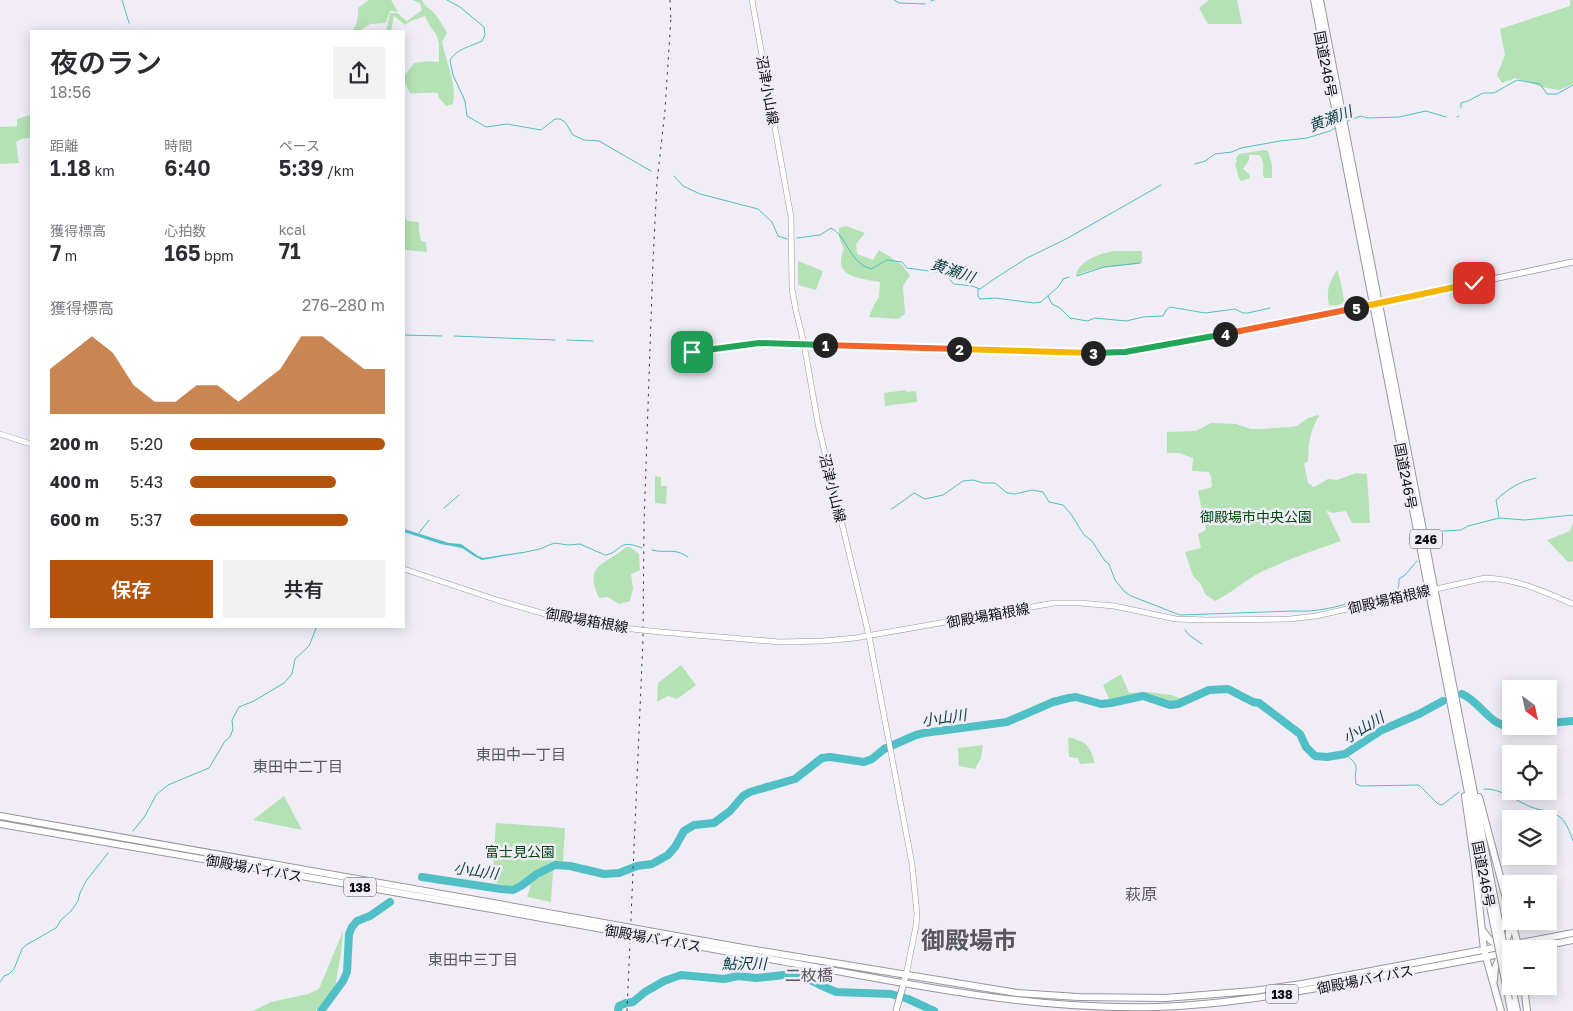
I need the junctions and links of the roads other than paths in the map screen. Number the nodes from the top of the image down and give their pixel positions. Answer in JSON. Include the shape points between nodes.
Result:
{"nodes":[{"id":1,"x":752,"y":0,"type":"edge"},
{"id":2,"x":1314,"y":0,"type":"edge"},
{"id":3,"x":1320,"y":0,"type":"edge"},
{"id":4,"x":1341,"y":121,"type":"junction"},
{"id":5,"x":1573,"y":262,"type":"edge"},
{"id":6,"x":1376,"y":304,"type":"junction"},
{"id":7,"x":804,"y":344,"type":"junction"},
{"id":8,"x":687,"y":353,"type":"dead end"},
{"id":9,"x":0,"y":434,"type":"edge"},
{"id":10,"x":30,"y":444,"type":"edge"},
{"id":11,"x":405,"y":569,"type":"edge"},
{"id":12,"x":1432,"y":589,"type":"junction"},
{"id":13,"x":1573,"y":604,"type":"edge"},
{"id":14,"x":869,"y":636,"type":"junction"},
{"id":15,"x":1469,"y":778,"type":"junction"},
{"id":16,"x":0,"y":816,"type":"edge"},
{"id":17,"x":0,"y":824,"type":"edge"},
{"id":18,"x":1502,"y":881,"type":"edge"},
{"id":19,"x":1492,"y":901,"type":"junction"},
{"id":20,"x":492,"y":906,"type":"junction"},
{"id":21,"x":1481,"y":925,"type":"junction"},
{"id":22,"x":1573,"y":934,"type":"edge"},
{"id":23,"x":1547,"y":940,"type":"edge"},
{"id":24,"x":1573,"y":940,"type":"edge"},
{"id":25,"x":1557,"y":943,"type":"edge"},
{"id":26,"x":1502,"y":944,"type":"edge"},
{"id":27,"x":1502,"y":946,"type":"edge"},
{"id":28,"x":1502,"y":950,"type":"edge"},
{"id":29,"x":742,"y":951,"type":"junction"},
{"id":30,"x":1488,"y":953,"type":"junction"},
{"id":31,"x":1502,"y":956,"type":"edge"},
{"id":32,"x":906,"y":975,"type":"junction"},
{"id":33,"x":904,"y":983,"type":"junction"},
{"id":34,"x":1511,"y":995,"type":"edge"},
{"id":35,"x":1525,"y":995,"type":"edge"},
{"id":36,"x":1511,"y":999,"type":"junction"},
{"id":37,"x":896,"y":1011,"type":"edge"},
{"id":38,"x":1501,"y":1011,"type":"edge"},
{"id":39,"x":1511,"y":1011,"type":"edge"},
{"id":40,"x":1517,"y":1011,"type":"edge"},
{"id":41,"x":1527,"y":1011,"type":"edge"}],
"edges":[{"from":1,"to":7,"type":"main road","name":"沼津小山線","via":[[790,210],[792,288]]},
{"from":2,"to":4,"type":"highway","name":"国道246号","number":"246"},
{"from":3,"to":4,"type":"highway","name":"国道246号","number":"246"},
{"from":4,"to":6,"type":"highway","name":"国道246号","number":"246"},
{"from":5,"to":6,"type":"main road"},
{"from":6,"to":7,"type":"main road","via":[[1125,352]]},
{"from":6,"to":12,"type":"highway","name":"国道246号","number":"246"},
{"from":7,"to":8,"type":"main road","via":[[759,343]]},
{"from":7,"to":14,"type":"main road","name":"沼津小山線","via":[[818,424]]},
{"from":9,"to":10,"type":"main road"},
{"from":11,"to":14,"type":"main road","name":"御殿場箱根線","bridge":true,"via":[[500,601],[581,622],[779,642]]},
{"from":12,"to":13,"type":"main road","name":"御殿場箱根線","via":[[1499,578],[1527,585]]},
{"from":12,"to":14,"type":"main road","name":"御殿場箱根線","via":[[1316,616],[1176,619],[1114,606],[1054,604]]},
{"from":12,"to":15,"type":"highway","name":"国道246号","number":"246"},
{"from":14,"to":32,"type":"main road","name":"沼津小山線","via":[[912,864],[916,926]]},
{"from":15,"to":18,"type":"highway","number":"246","via":[[1475,782]]},
{"from":15,"to":19,"type":"highway","name":"国道246号","number":"246"},
{"from":15,"to":21,"type":"highway","number":"246","via":[[1464,788]]},
{"from":16,"to":20,"type":"highway","name":"御殿場バイパス","number":"138"},
{"from":17,"to":20,"type":"highway","name":"御殿場バイパス","number":"138"},
{"from":19,"to":26,"type":"highway","name":"国道246号","number":"246","bridge":true},
{"from":19,"to":36,"type":"highway","name":"国道246号","number":"246","bridge":true},
{"from":20,"to":29,"type":"highway","name":"御殿場バイパス","number":"138","bridge":true},
{"from":21,"to":27,"type":"highway","via":[[1486,937]]},
{"from":21,"to":30,"type":"highway","number":"246"},
{"from":22,"to":23,"type":"highway"},
{"from":24,"to":25,"type":"highway"},
{"from":28,"to":30,"type":"highway"},
{"from":29,"to":32,"type":"highway","name":"御殿場バイパス","number":"138"},
{"from":29,"to":33,"type":"highway","name":"御殿場バイパス","number":"138"},
{"from":30,"to":32,"type":"highway","name":"御殿場バイパス","number":"138","via":[[1262,990],[1165,998],[1017,993]]},
{"from":30,"to":33,"type":"highway","name":"御殿場バイパス","number":"138","via":[[1267,996],[1157,1007],[1035,1003]]},
{"from":30,"to":38,"type":"highway","number":"246"},
{"from":31,"to":38,"type":"highway","via":[[1494,977]]},
{"from":32,"to":33,"type":"main road"},
{"from":33,"to":37,"type":"main road"},
{"from":34,"to":36,"type":"highway","name":"国道246号","number":"246"},
{"from":35,"to":41,"type":"highway"},
{"from":36,"to":39,"type":"highway","name":"国道246号","number":"246"},
{"from":36,"to":40,"type":"highway","name":"国道246号","number":"246"}]}
